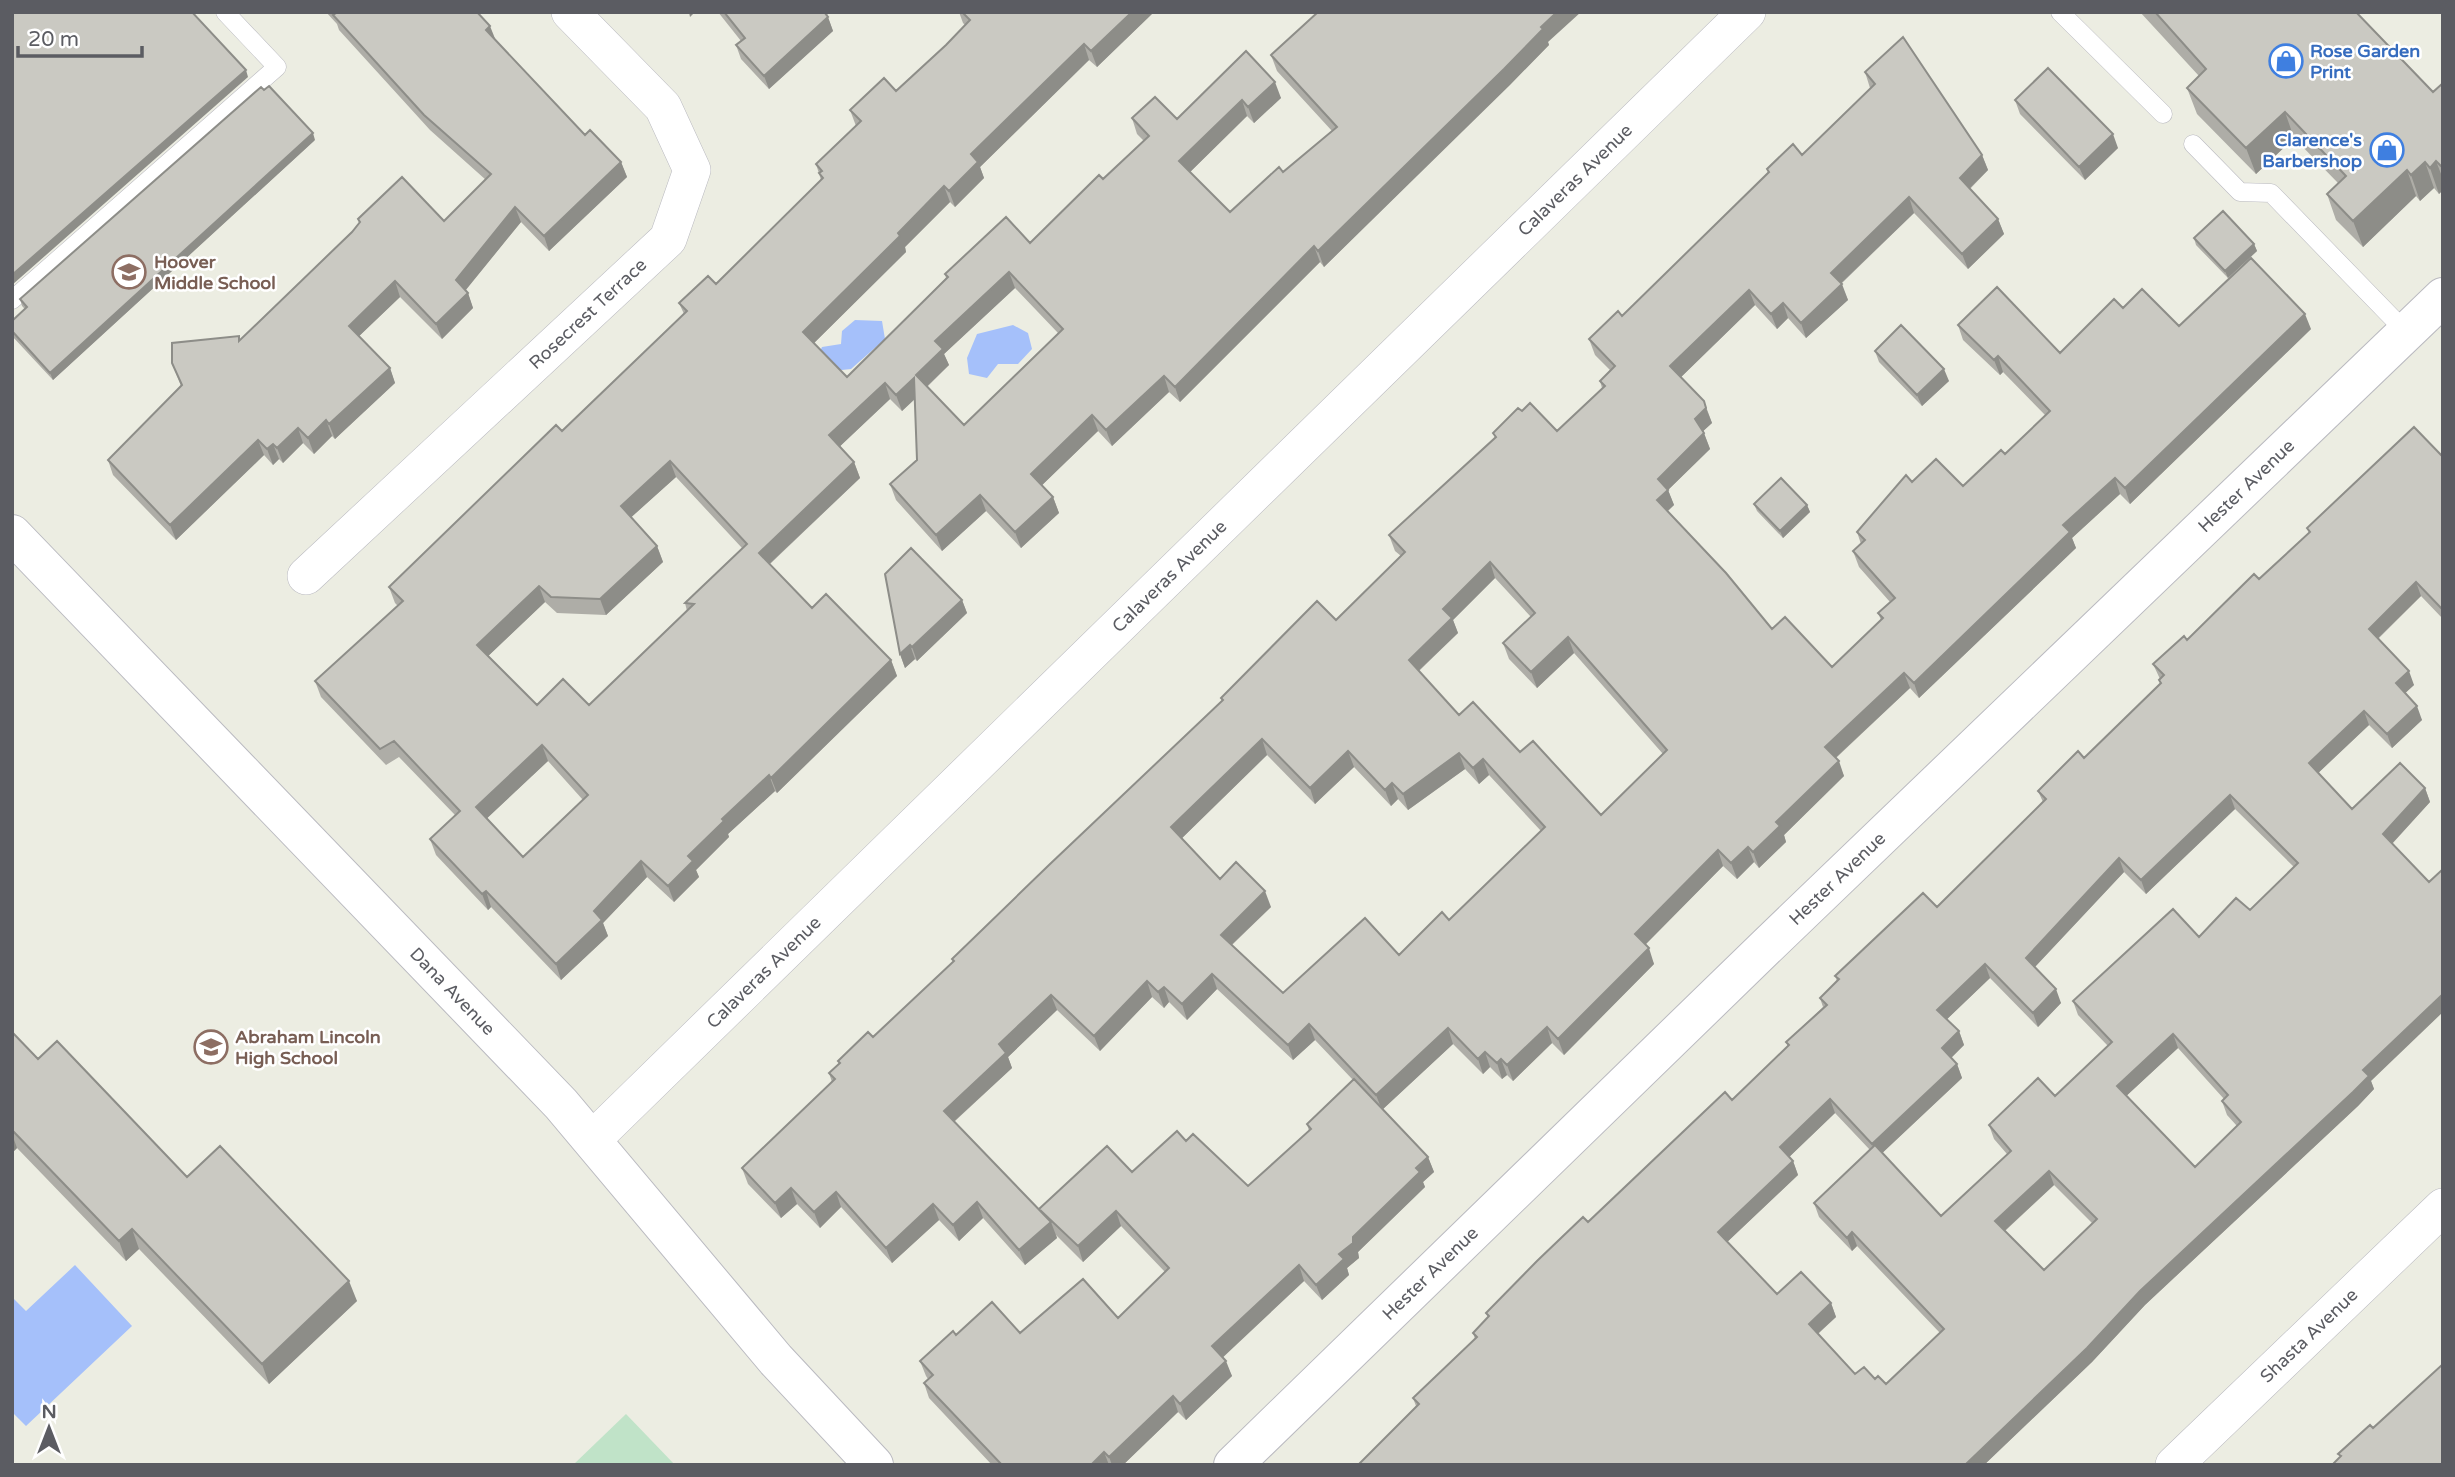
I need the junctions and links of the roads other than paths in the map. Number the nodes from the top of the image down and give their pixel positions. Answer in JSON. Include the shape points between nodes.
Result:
{"nodes":[{"id":1,"x":225,"y":12,"type":"edge"},
{"id":2,"x":570,"y":12,"type":"edge"},
{"id":3,"x":1747,"y":12,"type":"edge"},
{"id":4,"x":2060,"y":12,"type":"edge"},
{"id":5,"x":2163,"y":114,"type":"dead end"},
{"id":6,"x":2193,"y":144,"type":"dead end"},
{"id":7,"x":2443,"y":297,"type":"edge"},
{"id":8,"x":12,"y":300,"type":"edge"},
{"id":9,"x":2406,"y":332,"type":"junction"},
{"id":10,"x":12,"y":534,"type":"edge"},
{"id":11,"x":306,"y":576,"type":"dead end"},
{"id":12,"x":592,"y":1140,"type":"junction"},
{"id":13,"x":2443,"y":1207,"type":"edge"},
{"id":14,"x":874,"y":1465,"type":"edge"},
{"id":15,"x":1233,"y":1465,"type":"edge"},
{"id":16,"x":2174,"y":1465,"type":"edge"}],
"edges":[{"from":1,"to":8,"type":"lane","via":[[277,67]]},
{"from":2,"to":11,"type":"street","name":"Rosecrest Terrace","via":[[663,107],[692,170],[668,239]]},
{"from":3,"to":12,"type":"street","name":"Calaveras Avenue"},
{"from":4,"to":5,"type":"lane"},
{"from":6,"to":9,"type":"lane","via":[[2240,192],[2271,193]]},
{"from":7,"to":9,"type":"street","name":"Hester Avenue"},
{"from":9,"to":15,"type":"street","name":"Hester Avenue"},
{"from":10,"to":12,"type":"street","name":"Dana Avenue"},
{"from":12,"to":14,"type":"street","name":"Dana Avenue","via":[[776,1360]]},
{"from":13,"to":16,"type":"street","name":"Shasta Avenue"}]}
